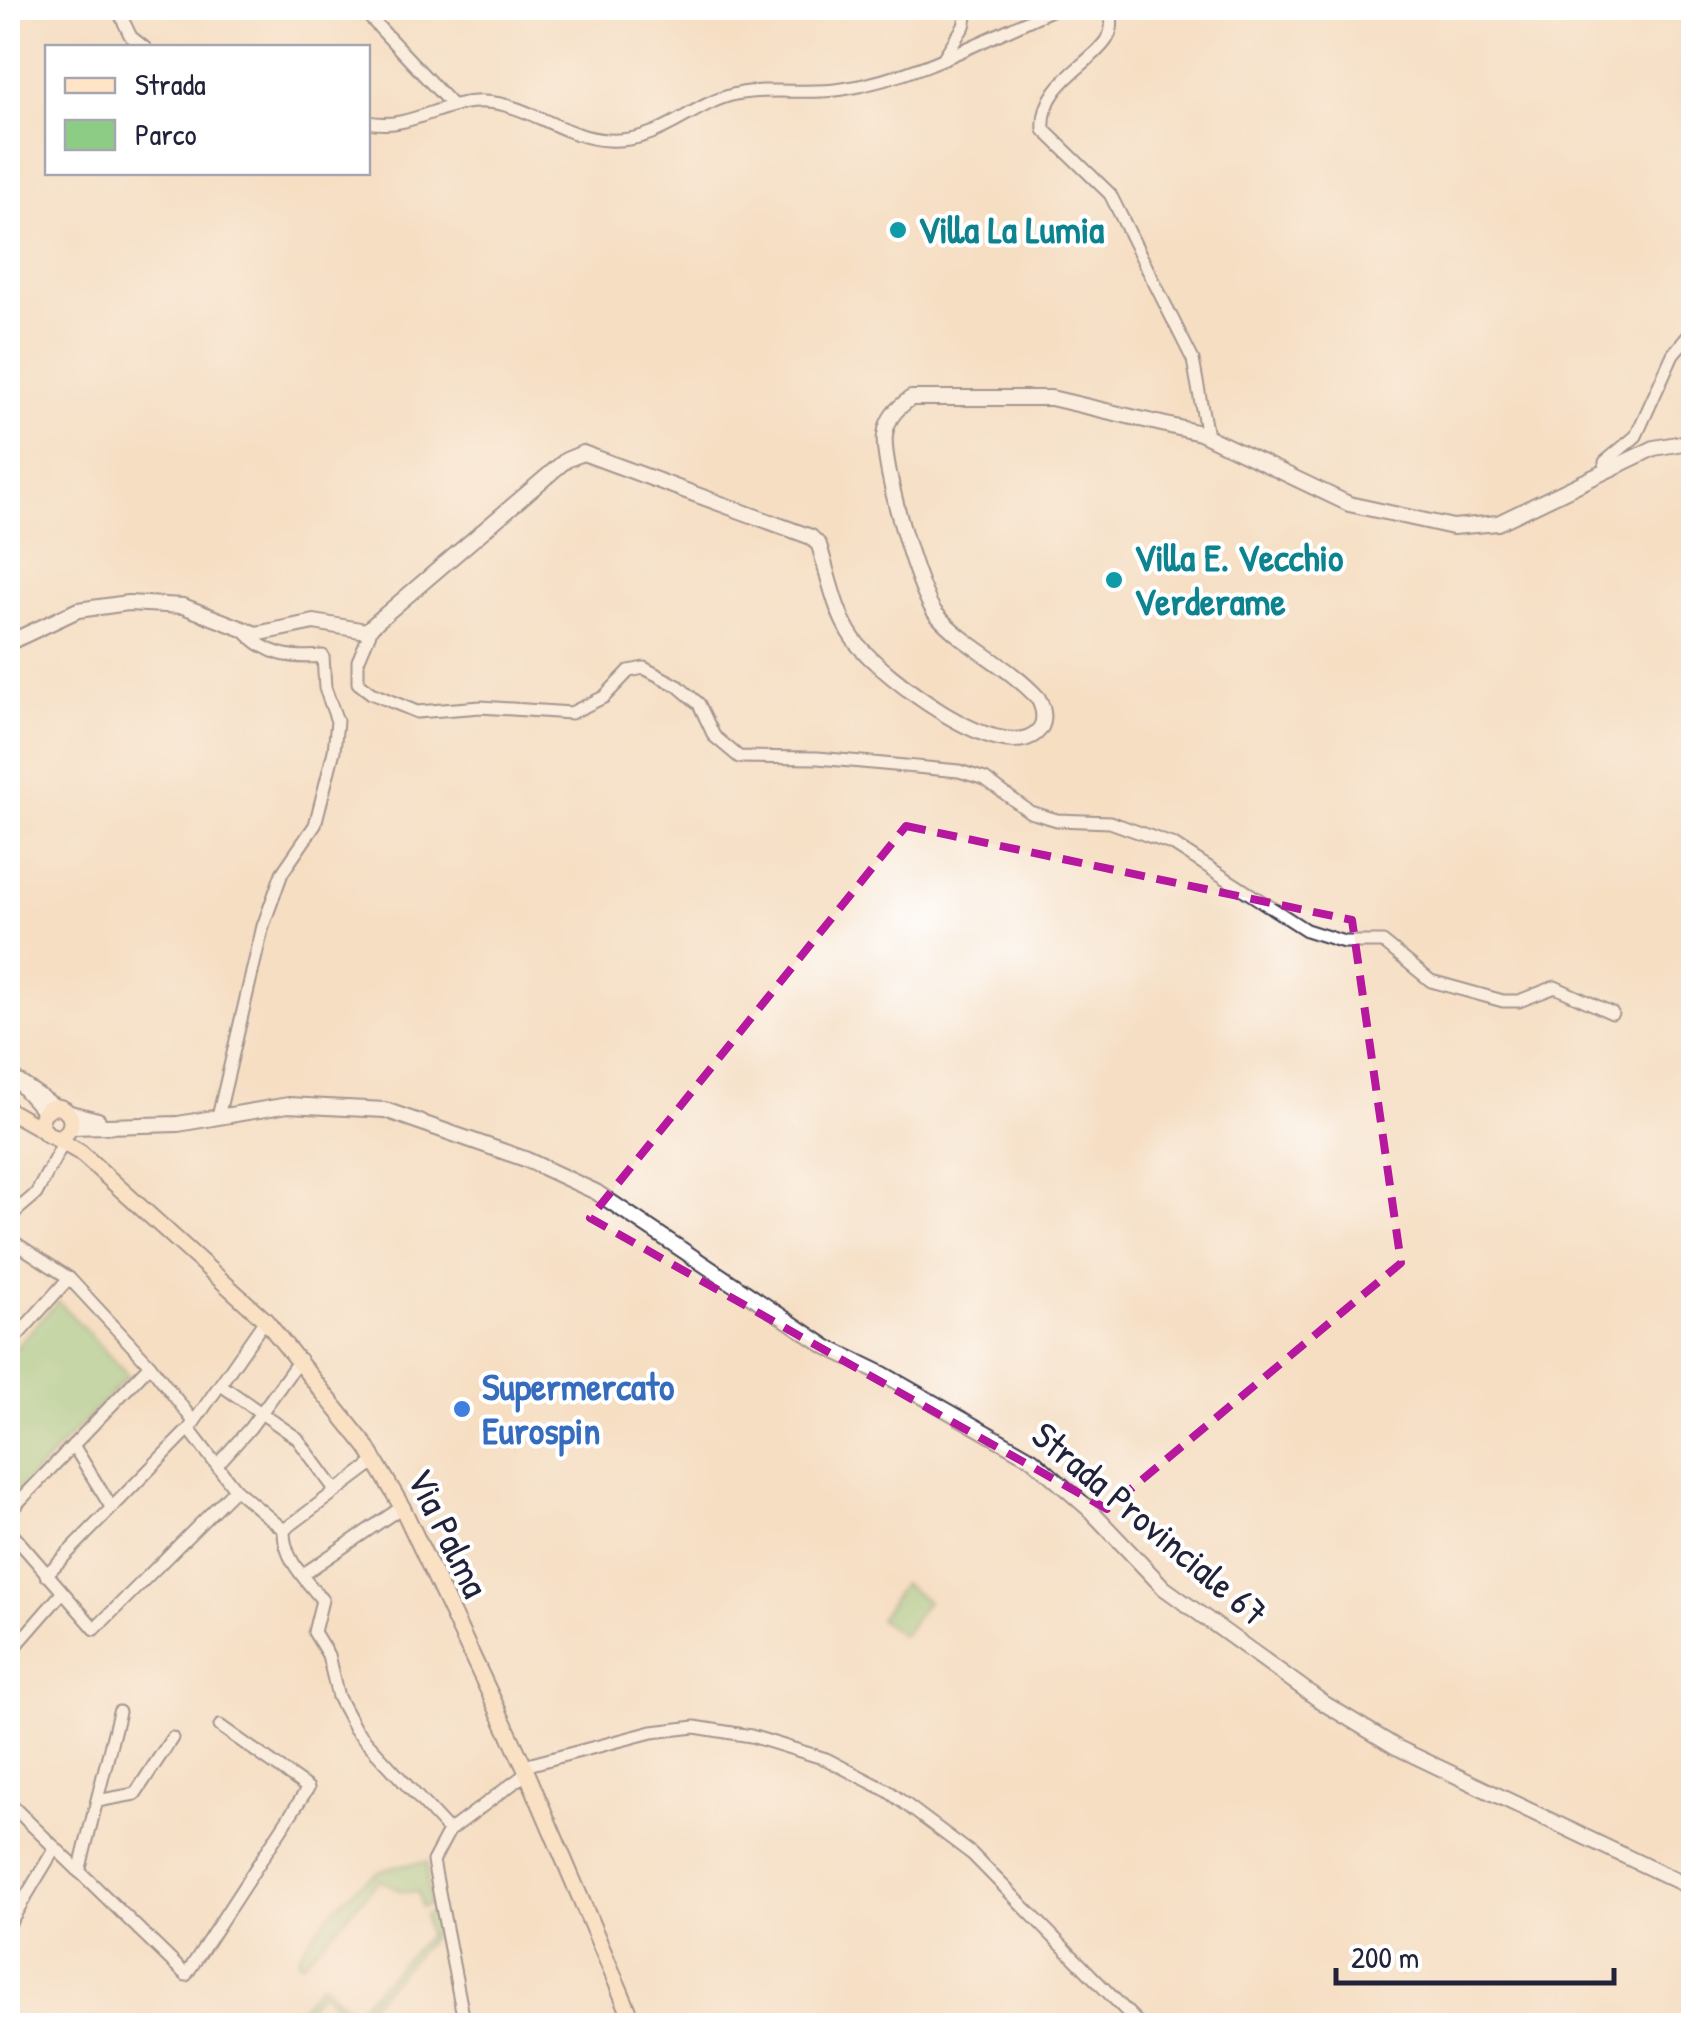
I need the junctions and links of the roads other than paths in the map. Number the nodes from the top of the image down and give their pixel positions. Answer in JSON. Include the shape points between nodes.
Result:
{"nodes":[{"id":1,"x":117,"y":8,"type":"edge"},
{"id":2,"x":361,"y":8,"type":"edge"},
{"id":3,"x":968,"y":8,"type":"edge"},
{"id":4,"x":1056,"y":8,"type":"edge"},
{"id":5,"x":1108,"y":8,"type":"edge"},
{"id":6,"x":141,"y":45,"type":"edge"},
{"id":7,"x":943,"y":58,"type":"junction"},
{"id":8,"x":451,"y":104,"type":"junction"},
{"id":9,"x":370,"y":122,"type":"edge"},
{"id":10,"x":1694,"y":329,"type":"edge"},
{"id":11,"x":1207,"y":436,"type":"junction"},
{"id":12,"x":1694,"y":441,"type":"edge"},
{"id":13,"x":1605,"y":471,"type":"junction"},
{"id":14,"x":372,"y":628,"type":"junction"},
{"id":15,"x":245,"y":632,"type":"junction"},
{"id":16,"x":8,"y":642,"type":"edge"},
{"id":17,"x":1612,"y":1012,"type":"dead end"},
{"id":18,"x":8,"y":1074,"type":"edge"},
{"id":19,"x":8,"y":1110,"type":"edge"},
{"id":20,"x":218,"y":1117,"type":"junction"},
{"id":21,"x":58,"y":1126,"type":"junction"},
{"id":22,"x":81,"y":1153,"type":"junction"},
{"id":23,"x":54,"y":1165,"type":"junction"},
{"id":24,"x":8,"y":1218,"type":"edge"},
{"id":25,"x":8,"y":1238,"type":"edge"},
{"id":26,"x":69,"y":1278,"type":"junction"},
{"id":27,"x":266,"y":1320,"type":"junction"},
{"id":28,"x":8,"y":1346,"type":"edge"},
{"id":29,"x":300,"y":1360,"type":"junction"},
{"id":30,"x":150,"y":1365,"type":"junction"},
{"id":31,"x":220,"y":1385,"type":"junction"},
{"id":32,"x":262,"y":1412,"type":"junction"},
{"id":33,"x":192,"y":1426,"type":"junction"},
{"id":34,"x":73,"y":1445,"type":"junction"},
{"id":35,"x":376,"y":1461,"type":"junction"},
{"id":36,"x":217,"y":1465,"type":"junction"},
{"id":37,"x":235,"y":1489,"type":"junction"},
{"id":38,"x":336,"y":1491,"type":"junction"},
{"id":39,"x":111,"y":1507,"type":"junction"},
{"id":40,"x":402,"y":1507,"type":"junction"},
{"id":41,"x":8,"y":1513,"type":"edge"},
{"id":42,"x":8,"y":1530,"type":"edge"},
{"id":43,"x":284,"y":1530,"type":"junction"},
{"id":44,"x":46,"y":1575,"type":"junction"},
{"id":45,"x":302,"y":1575,"type":"junction"},
{"id":46,"x":62,"y":1593,"type":"junction"},
{"id":47,"x":8,"y":1655,"type":"edge"},
{"id":48,"x":119,"y":1712,"type":"dead end"},
{"id":49,"x":220,"y":1726,"type":"dead end"},
{"id":50,"x":172,"y":1738,"type":"dead end"},
{"id":51,"x":526,"y":1770,"type":"junction"},
{"id":52,"x":97,"y":1801,"type":"junction"},
{"id":53,"x":8,"y":1802,"type":"edge"},
{"id":54,"x":449,"y":1831,"type":"junction"},
{"id":55,"x":55,"y":1848,"type":"junction"},
{"id":56,"x":80,"y":1872,"type":"junction"},
{"id":57,"x":1694,"y":1889,"type":"edge"},
{"id":58,"x":8,"y":1926,"type":"edge"},
{"id":59,"x":8,"y":2018,"type":"edge"},
{"id":60,"x":18,"y":2026,"type":"edge"},
{"id":61,"x":465,"y":2026,"type":"edge"},
{"id":62,"x":636,"y":2026,"type":"edge"},
{"id":63,"x":1141,"y":2026,"type":"edge"}],
"edges":[{"from":1,"to":6,"type":"street"},
{"from":2,"to":8,"type":"street"},
{"from":3,"to":7,"type":"street"},
{"from":4,"to":7,"type":"street"},
{"from":5,"to":11,"type":"street","via":[[1109,41],[1063,79],[1044,130],[1110,194],[1193,360]]},
{"from":7,"to":8,"type":"street","via":[[840,90],[732,95],[662,130],[623,140],[565,131],[503,104]]},
{"from":8,"to":9,"type":"street","via":[[400,124]]},
{"from":10,"to":13,"type":"street","via":[[1676,349],[1636,436],[1605,462]]},
{"from":11,"to":13,"type":"street","via":[[1349,504],[1453,527],[1498,523]]},
{"from":11,"to":14,"type":"street","via":[[1014,395],[911,398],[891,417],[885,460],[924,596],[953,629],[1038,698],[1041,728],[1024,739],[998,739],[956,720],[869,658],[846,627],[819,545],[810,537],[594,454],[566,460]]},
{"from":12,"to":13,"type":"street","via":[[1654,448]]},
{"from":14,"to":15,"type":"street","via":[[314,622]]},
{"from":14,"to":17,"type":"street","via":[[358,661],[358,683],[417,712],[482,707],[571,713],[644,668],[699,704],[714,736],[739,757],[919,765],[974,775],[1030,812],[1110,822],[1174,845],[1306,930],[1344,942],[1383,942],[1431,981],[1503,1002],[1555,987]]},
{"from":15,"to":16,"type":"street","via":[[182,606],[128,603],[78,610]]},
{"from":15,"to":20,"type":"street","via":[[277,654],[324,656],[325,688],[337,721],[315,825],[282,873],[263,926]]},
{"from":18,"to":21,"type":"street"},
{"from":18,"to":21,"type":"street"},
{"from":19,"to":21,"type":"main road"},
{"from":20,"to":21,"type":"street","name":"Strada Provinciale 67"},
{"from":20,"to":57,"type":"street","name":"Strada Provinciale 67","via":[[288,1105],[385,1110],[525,1159],[596,1192],[826,1348],[1032,1459],[1164,1588],[1325,1704],[1396,1747]]},
{"from":21,"to":22,"type":"main road"},
{"from":21,"to":23,"type":"street"},
{"from":22,"to":23,"type":"street"},
{"from":22,"to":27,"type":"main road","name":"Via Palma"},
{"from":23,"to":24,"type":"street","via":[[36,1194]]},
{"from":25,"to":26,"type":"street"},
{"from":26,"to":28,"type":"street"},
{"from":26,"to":30,"type":"street"},
{"from":27,"to":29,"type":"main road","name":"Via Palma"},
{"from":27,"to":31,"type":"street"},
{"from":29,"to":32,"type":"street"},
{"from":29,"to":35,"type":"main road","name":"Via Palma"},
{"from":30,"to":33,"type":"street"},
{"from":30,"to":34,"type":"street"},
{"from":31,"to":32,"type":"street"},
{"from":31,"to":33,"type":"street"},
{"from":32,"to":36,"type":"street"},
{"from":32,"to":38,"type":"street","via":[[297,1438]]},
{"from":33,"to":36,"type":"street"},
{"from":33,"to":39,"type":"street"},
{"from":34,"to":39,"type":"street"},
{"from":34,"to":41,"type":"street"},
{"from":35,"to":38,"type":"street"},
{"from":35,"to":40,"type":"main road","name":"Via Palma"},
{"from":36,"to":37,"type":"street"},
{"from":37,"to":43,"type":"street"},
{"from":37,"to":46,"type":"street","via":[[95,1629]]},
{"from":38,"to":43,"type":"street"},
{"from":39,"to":44,"type":"street"},
{"from":40,"to":45,"type":"street"},
{"from":40,"to":51,"type":"main road","name":"Via Palma"},
{"from":42,"to":44,"type":"street"},
{"from":43,"to":45,"type":"street","via":[[283,1543]]},
{"from":44,"to":46,"type":"street"},
{"from":45,"to":54,"type":"street","via":[[322,1600],[314,1632],[355,1730]]},
{"from":46,"to":47,"type":"street"},
{"from":48,"to":52,"type":"street"},
{"from":49,"to":56,"type":"street","via":[[308,1788],[186,1975]]},
{"from":50,"to":52,"type":"street","via":[[134,1794]]},
{"from":51,"to":54,"type":"street"},
{"from":51,"to":62,"type":"main road","name":"Via Palma"},
{"from":51,"to":63,"type":"street","via":[[652,1732],[696,1726],[826,1759],[888,1791],[972,1854]]},
{"from":52,"to":56,"type":"street"},
{"from":53,"to":55,"type":"street"},
{"from":54,"to":61,"type":"street","via":[[437,1848],[433,1875]]},
{"from":55,"to":56,"type":"street"},
{"from":55,"to":58,"type":"street"},
{"from":59,"to":60,"type":"street"}]}
